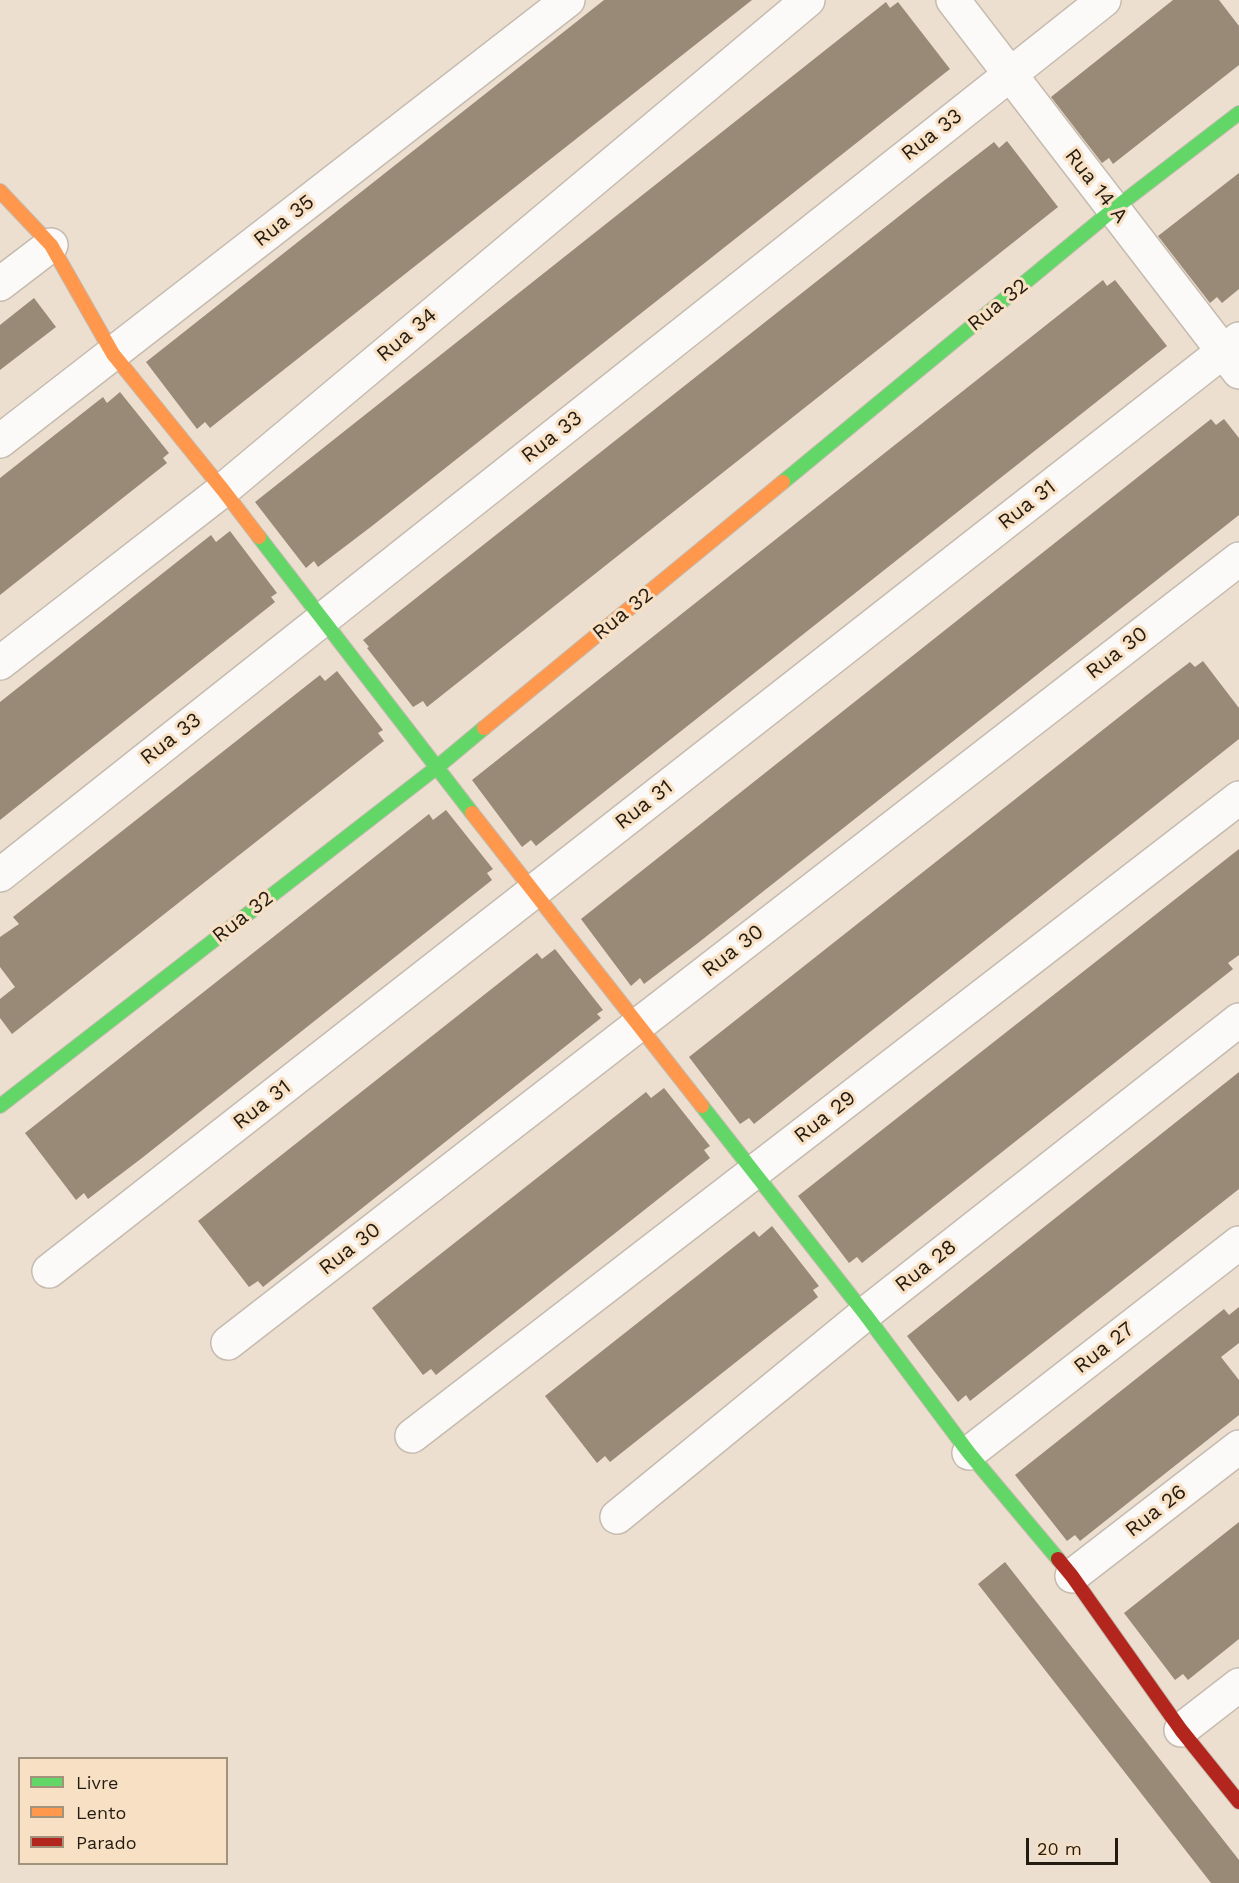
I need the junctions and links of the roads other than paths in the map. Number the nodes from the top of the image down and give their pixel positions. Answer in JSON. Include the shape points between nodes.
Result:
{"nodes":[{"id":1,"x":568,"y":0,"type":"edge"},
{"id":2,"x":808,"y":0,"type":"edge"},
{"id":3,"x":953,"y":0,"type":"edge"},
{"id":4,"x":1104,"y":0,"type":"edge"},
{"id":5,"x":1010,"y":73,"type":"junction"},
{"id":6,"x":1239,"y":113,"type":"edge"},
{"id":7,"x":0,"y":190,"type":"edge"},
{"id":8,"x":1114,"y":209,"type":"junction"},
{"id":9,"x":51,"y":245,"type":"junction"},
{"id":10,"x":0,"y":284,"type":"edge"},
{"id":11,"x":113,"y":354,"type":"junction"},
{"id":12,"x":1234,"y":354,"type":"edge"},
{"id":13,"x":0,"y":441,"type":"edge"},
{"id":14,"x":223,"y":490,"type":"junction"},
{"id":15,"x":1239,"y":559,"type":"edge"},
{"id":16,"x":321,"y":620,"type":"junction"},
{"id":17,"x":0,"y":663,"type":"edge"},
{"id":18,"x":436,"y":768,"type":"junction"},
{"id":19,"x":1239,"y":798,"type":"edge"},
{"id":20,"x":0,"y":875,"type":"edge"},
{"id":21,"x":534,"y":892,"type":"junction"},
{"id":22,"x":1239,"y":1020,"type":"edge"},
{"id":23,"x":638,"y":1025,"type":"junction"},
{"id":24,"x":0,"y":1106,"type":"edge"},
{"id":25,"x":753,"y":1173,"type":"junction"},
{"id":26,"x":1239,"y":1243,"type":"edge"},
{"id":27,"x":49,"y":1271,"type":"dead end"},
{"id":28,"x":865,"y":1314,"type":"junction"},
{"id":29,"x":228,"y":1343,"type":"dead end"},
{"id":30,"x":412,"y":1436,"type":"dead end"},
{"id":31,"x":1239,"y":1447,"type":"edge"},
{"id":32,"x":969,"y":1453,"type":"junction"},
{"id":33,"x":617,"y":1517,"type":"dead end"},
{"id":34,"x":1072,"y":1576,"type":"junction"},
{"id":35,"x":1239,"y":1685,"type":"edge"},
{"id":36,"x":1181,"y":1730,"type":"junction"},
{"id":37,"x":1239,"y":1802,"type":"edge"}],
"edges":[{"from":1,"to":11,"type":"street","name":"Rua 35"},
{"from":2,"to":14,"type":"street","name":"Rua 34"},
{"from":3,"to":5,"type":"street","name":"Rua 14 A"},
{"from":4,"to":5,"type":"street","name":"Rua 33"},
{"from":5,"to":8,"type":"street","name":"Rua 14 A"},
{"from":5,"to":16,"type":"street","name":"Rua 33"},
{"from":6,"to":8,"type":"street","name":"Rua 32"},
{"from":7,"to":9,"type":"street"},
{"from":8,"to":12,"type":"street","name":"Rua 14 A"},
{"from":8,"to":18,"type":"street","name":"Rua 32"},
{"from":9,"to":10,"type":"street"},
{"from":9,"to":11,"type":"street"},
{"from":11,"to":13,"type":"street","name":"Rua 35"},
{"from":11,"to":14,"type":"street"},
{"from":12,"to":21,"type":"street","name":"Rua 31"},
{"from":14,"to":16,"type":"street"},
{"from":14,"to":17,"type":"street","name":"Rua 34"},
{"from":15,"to":23,"type":"street","name":"Rua 30"},
{"from":16,"to":18,"type":"street"},
{"from":16,"to":20,"type":"street","name":"Rua 33"},
{"from":18,"to":21,"type":"street"},
{"from":18,"to":24,"type":"street","name":"Rua 32"},
{"from":19,"to":25,"type":"street","name":"Rua 29"},
{"from":21,"to":23,"type":"street"},
{"from":21,"to":27,"type":"street","name":"Rua 31"},
{"from":22,"to":28,"type":"street","name":"Rua 28"},
{"from":23,"to":25,"type":"street"},
{"from":23,"to":29,"type":"street","name":"Rua 30"},
{"from":25,"to":28,"type":"street"},
{"from":25,"to":30,"type":"street","name":"Rua 29"},
{"from":26,"to":32,"type":"street","name":"Rua 27"},
{"from":28,"to":32,"type":"street"},
{"from":28,"to":33,"type":"street","name":"Rua 28"},
{"from":31,"to":34,"type":"street","name":"Rua 26"},
{"from":32,"to":34,"type":"street"},
{"from":34,"to":36,"type":"street"},
{"from":35,"to":36,"type":"street"},
{"from":36,"to":37,"type":"street"}]}
